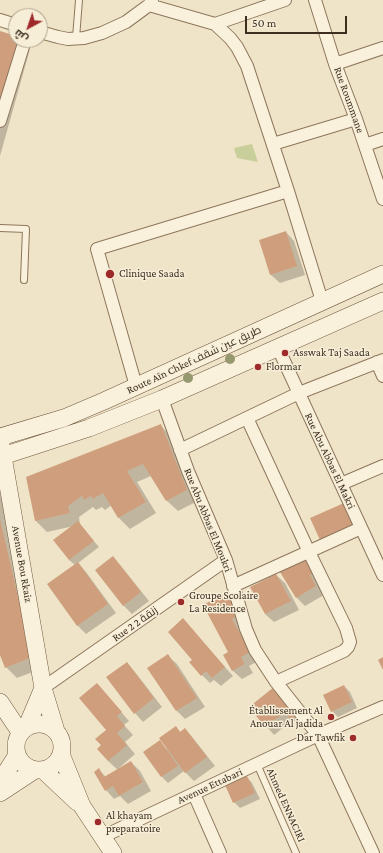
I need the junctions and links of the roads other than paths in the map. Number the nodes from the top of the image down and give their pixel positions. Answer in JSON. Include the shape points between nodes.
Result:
{"nodes":[{"id":1,"x":79,"y":0,"type":"edge"},
{"id":2,"x":285,"y":0,"type":"edge"},
{"id":3,"x":315,"y":0,"type":"edge"},
{"id":4,"x":151,"y":2,"type":"edge"},
{"id":5,"x":215,"y":24,"type":"junction"},
{"id":6,"x":48,"y":34,"type":"edge"},
{"id":7,"x":76,"y":38,"type":"junction"},
{"id":8,"x":23,"y":48,"type":"edge"},
{"id":9,"x":383,"y":48,"type":"edge"},
{"id":10,"x":335,"y":64,"type":"junction"},
{"id":11,"x":356,"y":119,"type":"junction"},
{"id":12,"x":0,"y":122,"type":"edge"},
{"id":13,"x":383,"y":139,"type":"edge"},
{"id":14,"x":273,"y":144,"type":"junction"},
{"id":15,"x":365,"y":145,"type":"junction"},
{"id":16,"x":288,"y":191,"type":"junction"},
{"id":17,"x":383,"y":199,"type":"edge"},
{"id":18,"x":0,"y":228,"type":"edge"},
{"id":19,"x":383,"y":274,"type":"edge"},
{"id":20,"x":24,"y":280,"type":"dead end"},
{"id":21,"x":322,"y":301,"type":"junction"},
{"id":22,"x":383,"y":301,"type":"edge"},
{"id":23,"x":278,"y":348,"type":"junction"},
{"id":24,"x":380,"y":361,"type":"edge"},
{"id":25,"x":383,"y":376,"type":"edge"},
{"id":26,"x":136,"y":386,"type":"junction"},
{"id":27,"x":299,"y":393,"type":"junction"},
{"id":28,"x":162,"y":399,"type":"junction"},
{"id":29,"x":247,"y":418,"type":"junction"},
{"id":30,"x":0,"y":437,"type":"edge"},
{"id":31,"x":180,"y":450,"type":"junction"},
{"id":32,"x":1,"y":451,"type":"edge"},
{"id":33,"x":383,"y":466,"type":"edge"},
{"id":34,"x":342,"y":484,"type":"junction"},
{"id":35,"x":361,"y":528,"type":"junction"},
{"id":36,"x":309,"y":552,"type":"junction"},
{"id":37,"x":226,"y":560,"type":"junction"},
{"id":38,"x":383,"y":575,"type":"edge"},
{"id":39,"x":233,"y":586,"type":"junction"},
{"id":40,"x":276,"y":682,"type":"junction"},
{"id":41,"x":43,"y":688,"type":"junction"},
{"id":42,"x":0,"y":702,"type":"edge"},
{"id":43,"x":383,"y":706,"type":"edge"},
{"id":44,"x":24,"y":729,"type":"junction"},
{"id":45,"x":56,"y":731,"type":"junction"},
{"id":46,"x":318,"y":735,"type":"junction"},
{"id":47,"x":61,"y":754,"type":"junction"},
{"id":48,"x":17,"y":755,"type":"junction"},
{"id":49,"x":257,"y":764,"type":"junction"},
{"id":50,"x":39,"y":770,"type":"junction"},
{"id":51,"x":0,"y":782,"type":"edge"},
{"id":52,"x":0,"y":793,"type":"edge"},
{"id":53,"x":194,"y":794,"type":"junction"},
{"id":54,"x":82,"y":806,"type":"junction"},
{"id":55,"x":102,"y":837,"type":"junction"},
{"id":56,"x":113,"y":853,"type":"edge"},
{"id":57,"x":220,"y":853,"type":"edge"},
{"id":58,"x":296,"y":853,"type":"edge"},
{"id":59,"x":372,"y":853,"type":"edge"}],
"edges":[{"from":1,"to":7,"type":"lane"},
{"from":2,"to":5,"type":"street"},
{"from":3,"to":10,"type":"street","name":"Rue Roummane"},
{"from":4,"to":5,"type":"street"},
{"from":4,"to":7,"type":"street","via":[[126,22],[109,31]]},
{"from":5,"to":14,"type":"street","via":[[230,38],[248,66]]},
{"from":6,"to":7,"type":"street"},
{"from":8,"to":12,"type":"street"},
{"from":9,"to":10,"type":"street"},
{"from":10,"to":11,"type":"street","name":"Rue Roummane"},
{"from":11,"to":14,"type":"street"},
{"from":11,"to":15,"type":"street","name":"Rue Roummane"},
{"from":13,"to":15,"type":"street"},
{"from":14,"to":16,"type":"street"},
{"from":15,"to":17,"type":"street","name":"Rue Roummane"},
{"from":16,"to":21,"type":"street"},
{"from":16,"to":26,"type":"street","via":[[97,248]]},
{"from":18,"to":20,"type":"lane","via":[[26,228]]},
{"from":19,"to":21,"type":"main road","name":"Route Aïn Chkef طريق عين شقف"},
{"from":21,"to":26,"type":"main road","name":"Route Aïn Chkef طريق عين شقف"},
{"from":22,"to":23,"type":"main road","name":"Route Aïn Chkef طريق عين شقف"},
{"from":23,"to":27,"type":"street","name":"Rue Abu Abbas El Makri"},
{"from":23,"to":28,"type":"main road","name":"Route Aïn Chkef طريق عين شقف"},
{"from":24,"to":25,"type":"street"},
{"from":24,"to":27,"type":"street"},
{"from":26,"to":30,"type":"main road","name":"Route Aïn Chkef طريق عين شقف","via":[[64,418]]},
{"from":27,"to":29,"type":"street"},
{"from":27,"to":34,"type":"street","name":"Rue Abu Abbas El Makri"},
{"from":28,"to":31,"type":"street","name":"Rue Abu Abbas El Moukri"},
{"from":28,"to":32,"type":"main road","name":"Route Aïn Chkef طريق عين شقف","via":[[89,428]]},
{"from":29,"to":31,"type":"street"},
{"from":29,"to":36,"type":"street"},
{"from":31,"to":37,"type":"street","name":"Rue Abu Abbas El Moukri"},
{"from":32,"to":41,"type":"main road","name":"Avenue Bou Rkaiz"},
{"from":33,"to":34,"type":"street"},
{"from":34,"to":35,"type":"street","name":"Rue Abu Abbas El Makri"},
{"from":35,"to":36,"type":"street"},
{"from":35,"to":38,"type":"street","name":"Rue Abu Abbas El Makri"},
{"from":36,"to":39,"type":"street"},
{"from":36,"to":40,"type":"street","via":[[350,642],[344,652]]},
{"from":37,"to":39,"type":"street","name":"Rue Abu Abbas El Moukri"},
{"from":37,"to":41,"type":"street","name":"Rue 2 زنقة 2"},
{"from":39,"to":40,"type":"street","name":"Rue Abu Abbas El Moukri","via":[[255,650]]},
{"from":40,"to":46,"type":"street","name":"Rue Abu Abbas El Moukri"},
{"from":41,"to":44,"type":"main road"},
{"from":41,"to":45,"type":"main road","name":"Avenue Bou Rkaiz"},
{"from":42,"to":44,"type":"main road"},
{"from":43,"to":46,"type":"street","name":"Avenue Ettabari"},
{"from":44,"to":45,"type":"main road","via":[[42,723]]},
{"from":44,"to":48,"type":"main road","via":[[16,739]]},
{"from":45,"to":47,"type":"main road","via":[[61,738]]},
{"from":46,"to":49,"type":"street","name":"Avenue Ettabari"},
{"from":46,"to":59,"type":"street"},
{"from":47,"to":50,"type":"main road","via":[[51,767]]},
{"from":47,"to":54,"type":"main road"},
{"from":48,"to":50,"type":"main road","via":[[27,767]]},
{"from":48,"to":51,"type":"main road"},
{"from":49,"to":53,"type":"street","name":"Avenue Ettabari"},
{"from":49,"to":58,"type":"lane","name":"Ahmed ENNACIRI"},
{"from":50,"to":52,"type":"main road"},
{"from":50,"to":54,"type":"main road"},
{"from":53,"to":55,"type":"street","name":"Avenue Ettabari"},
{"from":53,"to":57,"type":"street"},
{"from":54,"to":55,"type":"main road"},
{"from":55,"to":56,"type":"main road"}]}
